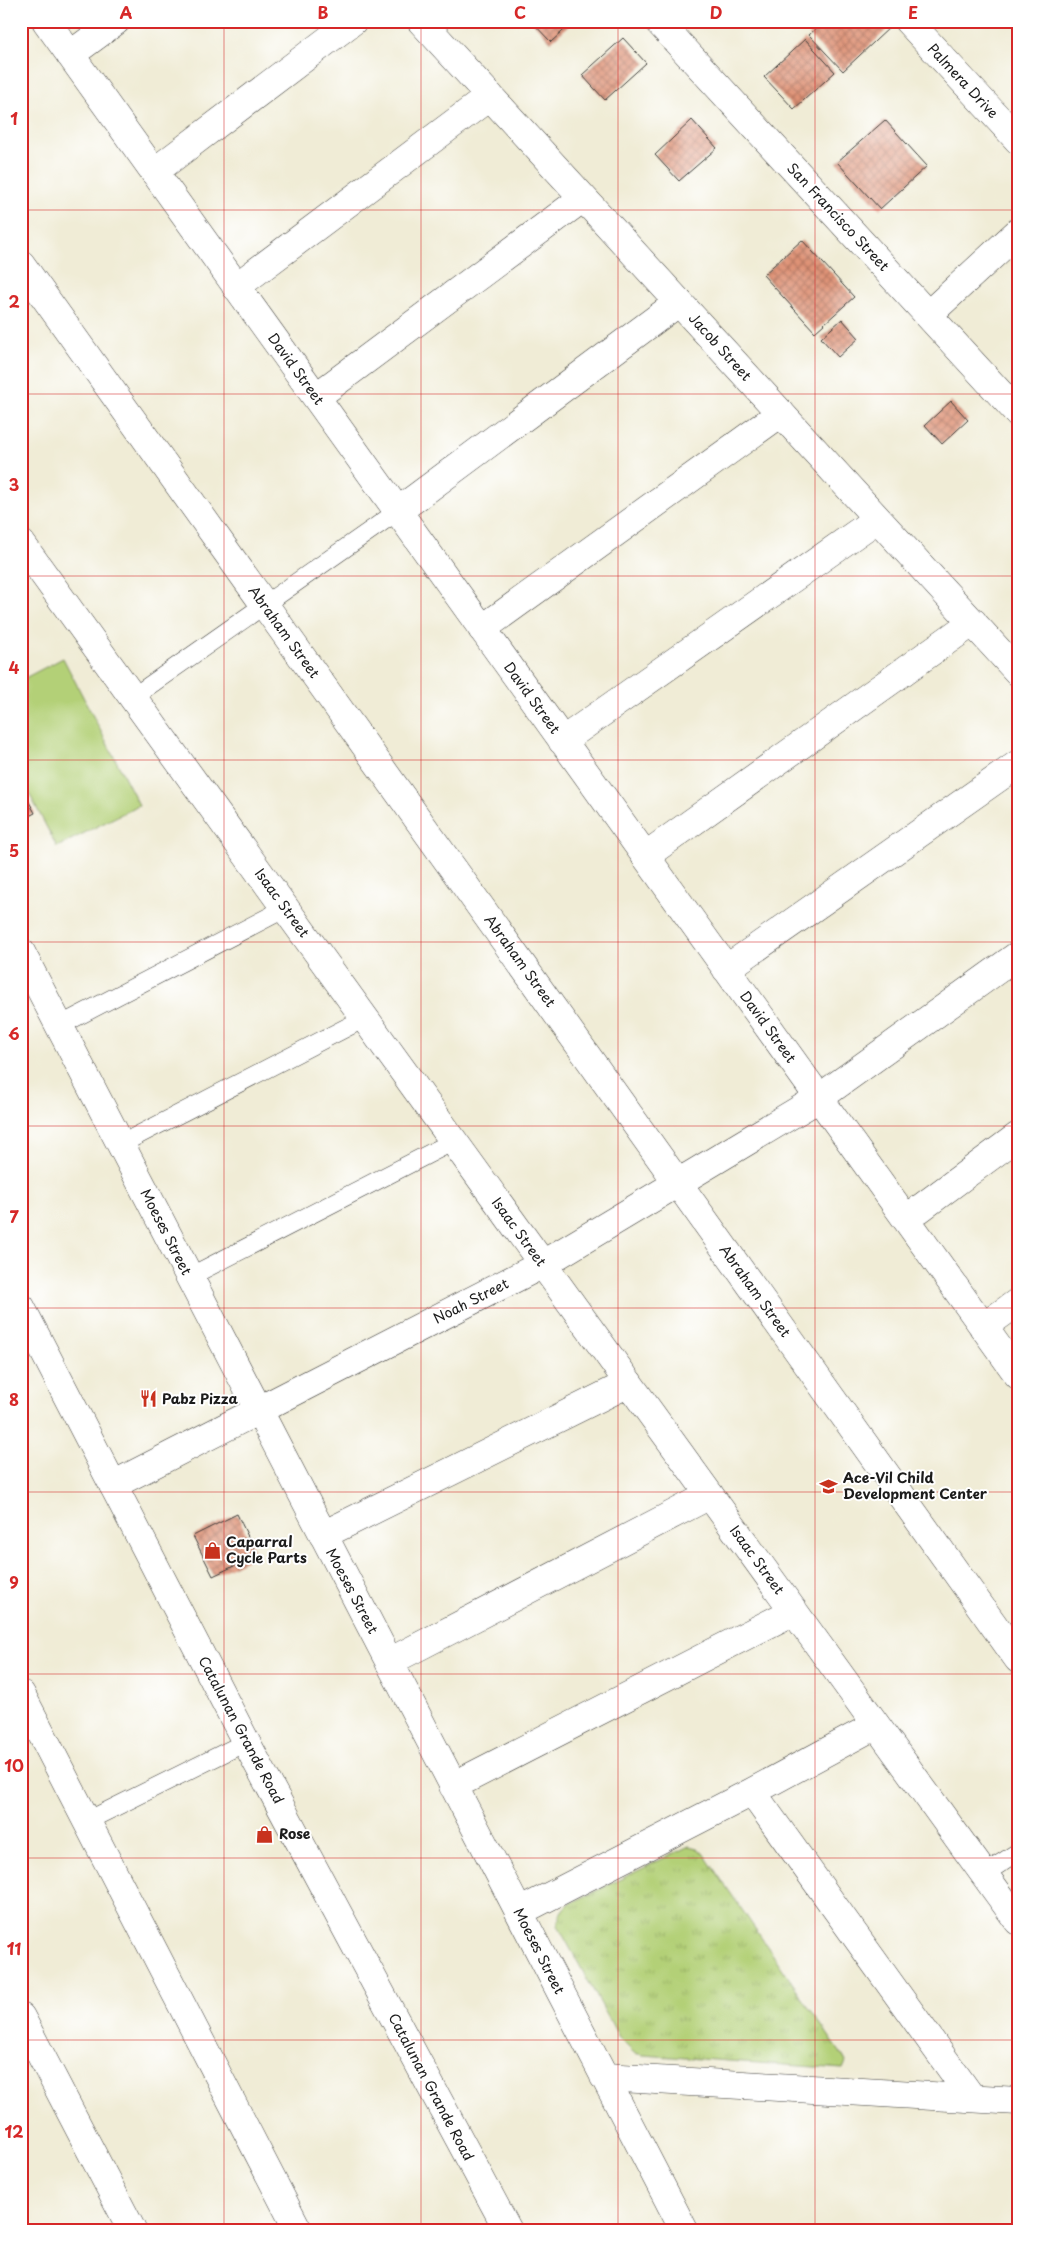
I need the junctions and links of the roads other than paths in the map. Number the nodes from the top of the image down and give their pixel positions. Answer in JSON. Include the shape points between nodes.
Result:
{"nodes":[{"id":1,"x":46,"y":21,"type":"edge"},
{"id":2,"x":116,"y":21,"type":"edge"},
{"id":3,"x":352,"y":21,"type":"edge"},
{"id":4,"x":421,"y":21,"type":"edge"},
{"id":5,"x":658,"y":21,"type":"edge"},
{"id":6,"x":908,"y":21,"type":"edge"},
{"id":7,"x":70,"y":55,"type":"junction"},
{"id":8,"x":490,"y":96,"type":"junction"},
{"id":9,"x":1018,"y":140,"type":"edge"},
{"id":10,"x":154,"y":172,"type":"junction"},
{"id":11,"x":583,"y":198,"type":"junction"},
{"id":12,"x":1018,"y":232,"type":"edge"},
{"id":13,"x":21,"y":264,"type":"edge"},
{"id":14,"x":236,"y":286,"type":"junction"},
{"id":15,"x":679,"y":302,"type":"junction"},
{"id":16,"x":928,"y":315,"type":"junction"},
{"id":17,"x":316,"y":397,"type":"junction"},
{"id":18,"x":781,"y":413,"type":"junction"},
{"id":19,"x":1018,"y":413,"type":"edge"},
{"id":20,"x":398,"y":511,"type":"junction"},
{"id":21,"x":877,"y":519,"type":"junction"},
{"id":22,"x":21,"y":543,"type":"edge"},
{"id":23,"x":265,"y":605,"type":"junction"},
{"id":24,"x":972,"y":622,"type":"junction"},
{"id":25,"x":482,"y":629,"type":"junction"},
{"id":26,"x":1018,"y":672,"type":"edge"},
{"id":27,"x":133,"y":697,"type":"junction"},
{"id":28,"x":562,"y":741,"type":"junction"},
{"id":29,"x":1018,"y":764,"type":"edge"},
{"id":30,"x":645,"y":856,"type":"junction"},
{"id":31,"x":286,"y":908,"type":"junction"},
{"id":32,"x":21,"y":952,"type":"edge"},
{"id":33,"x":1018,"y":956,"type":"edge"},
{"id":34,"x":726,"y":969,"type":"junction"},
{"id":35,"x":365,"y":1018,"type":"junction"},
{"id":36,"x":59,"y":1026,"type":"junction"},
{"id":37,"x":818,"y":1098,"type":"junction"},
{"id":38,"x":1018,"y":1136,"type":"edge"},
{"id":39,"x":454,"y":1140,"type":"junction"},
{"id":40,"x":120,"y":1144,"type":"junction"},
{"id":41,"x":678,"y":1182,"type":"junction"},
{"id":42,"x":906,"y":1219,"type":"junction"},
{"id":43,"x":543,"y":1264,"type":"junction"},
{"id":44,"x":189,"y":1277,"type":"junction"},
{"id":45,"x":1018,"y":1302,"type":"edge"},
{"id":46,"x":21,"y":1307,"type":"edge"},
{"id":47,"x":983,"y":1327,"type":"junction"},
{"id":48,"x":1018,"y":1375,"type":"edge"},
{"id":49,"x":629,"y":1382,"type":"junction"},
{"id":50,"x":259,"y":1410,"type":"junction"},
{"id":51,"x":113,"y":1485,"type":"junction"},
{"id":52,"x":710,"y":1495,"type":"junction"},
{"id":53,"x":323,"y":1535,"type":"junction"},
{"id":54,"x":794,"y":1611,"type":"junction"},
{"id":55,"x":1018,"y":1659,"type":"edge"},
{"id":56,"x":389,"y":1662,"type":"junction"},
{"id":57,"x":21,"y":1694,"type":"edge"},
{"id":58,"x":876,"y":1724,"type":"junction"},
{"id":59,"x":246,"y":1742,"type":"junction"},
{"id":60,"x":453,"y":1786,"type":"junction"},
{"id":61,"x":752,"y":1792,"type":"junction"},
{"id":62,"x":87,"y":1821,"type":"junction"},
{"id":63,"x":1018,"y":1852,"type":"edge"},
{"id":64,"x":984,"y":1874,"type":"junction"},
{"id":65,"x":519,"y":1912,"type":"junction"},
{"id":66,"x":1018,"y":1921,"type":"edge"},
{"id":67,"x":21,"y":2017,"type":"edge"},
{"id":68,"x":604,"y":2076,"type":"junction"},
{"id":69,"x":972,"y":2098,"type":"junction"},
{"id":70,"x":1018,"y":2101,"type":"edge"},
{"id":71,"x":132,"y":2230,"type":"edge"},
{"id":72,"x":298,"y":2230,"type":"edge"},
{"id":73,"x":508,"y":2230,"type":"edge"},
{"id":74,"x":684,"y":2230,"type":"edge"}],
"edges":[{"from":1,"to":7,"type":"street","name":"David Street"},
{"from":2,"to":7,"type":"street"},
{"from":3,"to":10,"type":"street"},
{"from":4,"to":8,"type":"street","name":"Jacob Street"},
{"from":5,"to":16,"type":"street","name":"San Francisco Street"},
{"from":6,"to":9,"type":"street","name":"Palmera Drive"},
{"from":7,"to":10,"type":"street","name":"David Street"},
{"from":8,"to":11,"type":"street","name":"Jacob Street"},
{"from":8,"to":14,"type":"street"},
{"from":10,"to":14,"type":"street","name":"David Street"},
{"from":11,"to":15,"type":"street","name":"Jacob Street"},
{"from":11,"to":17,"type":"street"},
{"from":12,"to":16,"type":"street"},
{"from":13,"to":23,"type":"street","name":"Abraham Street"},
{"from":14,"to":17,"type":"street","name":"David Street"},
{"from":15,"to":18,"type":"street","name":"Jacob Street"},
{"from":15,"to":20,"type":"street"},
{"from":16,"to":19,"type":"street","name":"San Francisco Street"},
{"from":17,"to":20,"type":"street","name":"David Street"},
{"from":18,"to":21,"type":"street","name":"Jacob Street"},
{"from":18,"to":25,"type":"street"},
{"from":20,"to":23,"type":"lane"},
{"from":20,"to":25,"type":"street","name":"David Street"},
{"from":21,"to":24,"type":"street","name":"Jacob Street"},
{"from":21,"to":28,"type":"street"},
{"from":22,"to":27,"type":"street","name":"Isaac Street"},
{"from":23,"to":27,"type":"lane"},
{"from":23,"to":41,"type":"street","name":"Abraham Street"},
{"from":24,"to":26,"type":"street","name":"Jacob Street"},
{"from":24,"to":30,"type":"street"},
{"from":25,"to":28,"type":"street","name":"David Street"},
{"from":27,"to":31,"type":"street","name":"Isaac Street"},
{"from":28,"to":30,"type":"street","name":"David Street"},
{"from":29,"to":34,"type":"street"},
{"from":30,"to":34,"type":"street","name":"David Street"},
{"from":31,"to":35,"type":"street","name":"Isaac Street"},
{"from":31,"to":36,"type":"lane"},
{"from":32,"to":36,"type":"street","name":"Moeses Street"},
{"from":33,"to":37,"type":"street","name":"Noah Street"},
{"from":34,"to":37,"type":"street","name":"David Street"},
{"from":35,"to":39,"type":"street","name":"Isaac Street"},
{"from":35,"to":40,"type":"lane"},
{"from":36,"to":40,"type":"street","name":"Moeses Street"},
{"from":37,"to":41,"type":"street","name":"Noah Street"},
{"from":37,"to":42,"type":"street","name":"David Street"},
{"from":38,"to":42,"type":"street"},
{"from":39,"to":43,"type":"street","name":"Isaac Street"},
{"from":39,"to":44,"type":"lane"},
{"from":40,"to":44,"type":"street","name":"Moeses Street"},
{"from":41,"to":43,"type":"street","name":"Noah Street"},
{"from":41,"to":55,"type":"street","name":"Abraham Street"},
{"from":42,"to":47,"type":"street","name":"David Street"},
{"from":43,"to":49,"type":"street","name":"Isaac Street"},
{"from":43,"to":50,"type":"street","name":"Noah Street"},
{"from":44,"to":50,"type":"street","name":"Moeses Street"},
{"from":45,"to":47,"type":"street"},
{"from":46,"to":51,"type":"street","name":"Catalunan Grande Road"},
{"from":47,"to":48,"type":"street","name":"David Street"},
{"from":49,"to":52,"type":"street","name":"Isaac Street"},
{"from":49,"to":53,"type":"street"},
{"from":50,"to":51,"type":"street","name":"Noah Street"},
{"from":50,"to":53,"type":"street","name":"Moeses Street"},
{"from":51,"to":59,"type":"street","name":"Catalunan Grande Road"},
{"from":52,"to":54,"type":"street","name":"Isaac Street"},
{"from":52,"to":56,"type":"street"},
{"from":53,"to":56,"type":"street","name":"Moeses Street"},
{"from":54,"to":58,"type":"street","name":"Isaac Street"},
{"from":54,"to":60,"type":"street"},
{"from":56,"to":60,"type":"street","name":"Moeses Street"},
{"from":57,"to":62,"type":"street"},
{"from":58,"to":61,"type":"street"},
{"from":58,"to":64,"type":"street","name":"Isaac Street"},
{"from":59,"to":62,"type":"lane"},
{"from":59,"to":73,"type":"street","name":"Catalunan Grande Road"},
{"from":60,"to":65,"type":"street","name":"Moeses Street"},
{"from":61,"to":65,"type":"street"},
{"from":61,"to":69,"type":"street"},
{"from":62,"to":72,"type":"street"},
{"from":63,"to":64,"type":"lane"},
{"from":64,"to":66,"type":"street","name":"Isaac Street"},
{"from":65,"to":68,"type":"street","name":"Moeses Street"},
{"from":67,"to":71,"type":"street"},
{"from":68,"to":69,"type":"street"},
{"from":68,"to":74,"type":"street","name":"Moeses Street"},
{"from":69,"to":70,"type":"street"}]}
